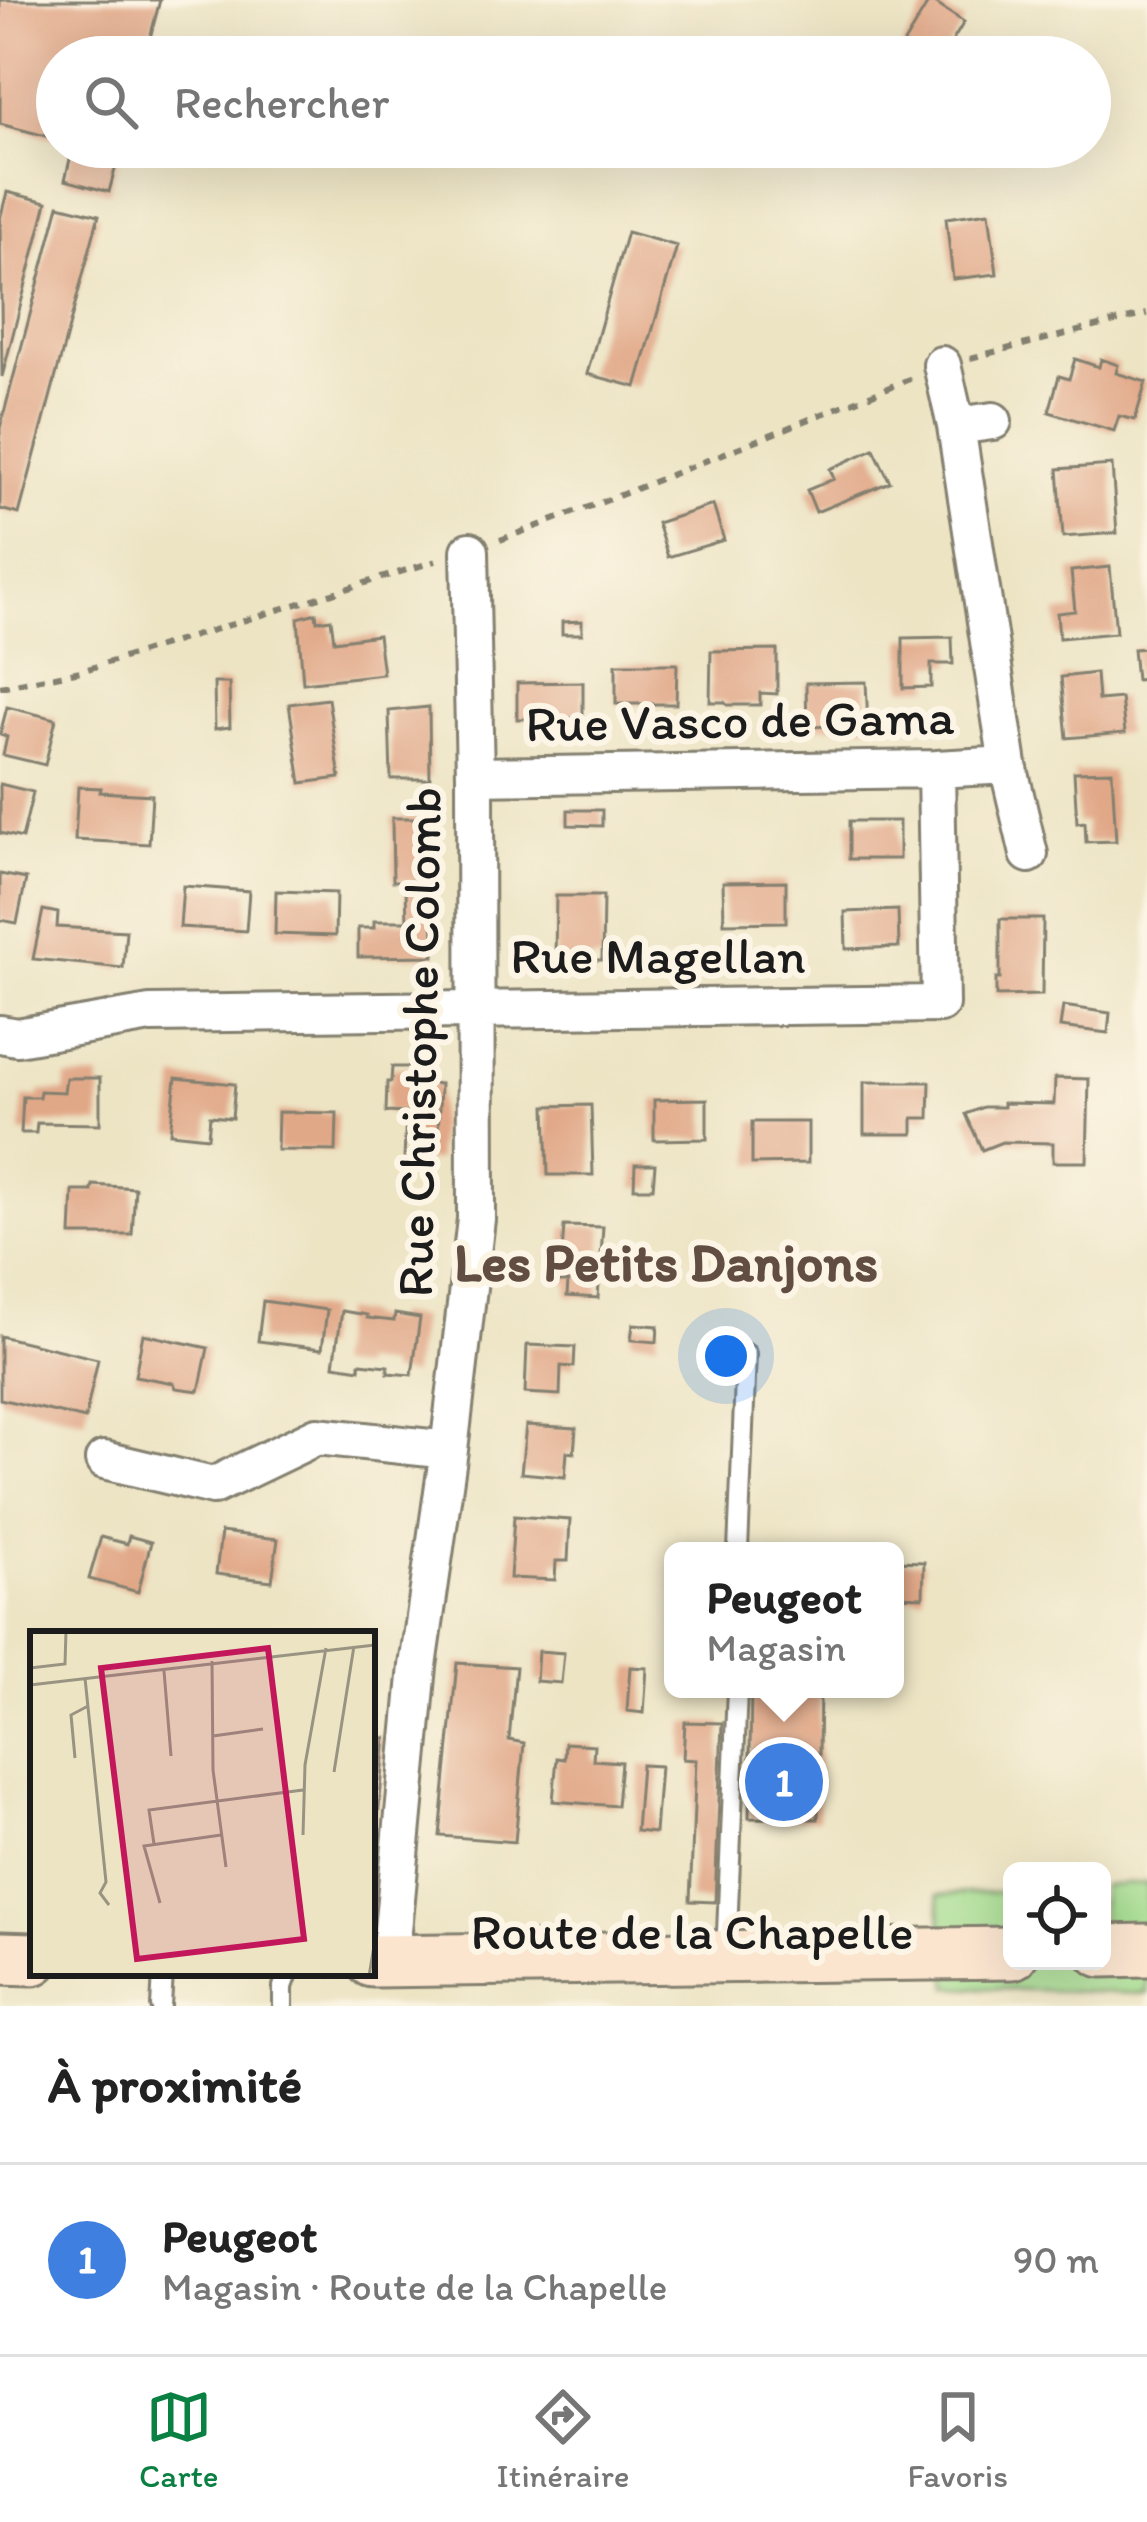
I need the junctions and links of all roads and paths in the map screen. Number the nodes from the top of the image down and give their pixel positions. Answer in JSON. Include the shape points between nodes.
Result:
{"nodes":[{"id":1,"x":1147,"y":314,"type":"edge"},
{"id":2,"x":942,"y":365,"type":"joint"},
{"id":3,"x":993,"y":421,"type":"dead end"},
{"id":4,"x":956,"y":426,"type":"junction"},
{"id":5,"x":470,"y":551,"type":"dead end"},
{"id":6,"x":1008,"y":765,"type":"junction"},
{"id":7,"x":936,"y":769,"type":"junction"},
{"id":8,"x":475,"y":776,"type":"junction"},
{"id":9,"x":1029,"y":854,"type":"dead end"},
{"id":10,"x":477,"y":1008,"type":"junction"},
{"id":11,"x":0,"y":1034,"type":"edge"},
{"id":12,"x":746,"y":1354,"type":"dead end"},
{"id":13,"x":449,"y":1450,"type":"junction"},
{"id":14,"x":104,"y":1460,"type":"dead end"},
{"id":15,"x":738,"y":1542,"type":"edge"},
{"id":16,"x":737,"y":1698,"type":"edge"},
{"id":17,"x":1147,"y":1930,"type":"edge"},
{"id":18,"x":1003,"y":1931,"type":"edge"},
{"id":19,"x":1111,"y":1931,"type":"edge"},
{"id":20,"x":727,"y":1933,"type":"junction"},
{"id":21,"x":381,"y":1946,"type":"edge"},
{"id":22,"x":1147,"y":1950,"type":"edge"},
{"id":23,"x":1111,"y":1951,"type":"edge"},
{"id":24,"x":1003,"y":1953,"type":"edge"},
{"id":25,"x":163,"y":1976,"type":"edge"},
{"id":26,"x":287,"y":1976,"type":"edge"},
{"id":27,"x":161,"y":2006,"type":"edge"},
{"id":28,"x":283,"y":2006,"type":"edge"}],
"edges":[{"from":1,"to":2,"type":"path"},
{"from":2,"to":4,"type":"street","name":"Rue Vasco de Gama"},
{"from":3,"to":4,"type":"street"},
{"from":4,"to":6,"type":"street","name":"Rue Vasco de Gama"},
{"from":5,"to":8,"type":"street","name":"Rue Christophe Colomb"},
{"from":6,"to":7,"type":"street","name":"Rue Vasco de Gama"},
{"from":6,"to":9,"type":"street","name":"Rue Vasco de Gama"},
{"from":7,"to":8,"type":"street","name":"Rue Vasco de Gama"},
{"from":7,"to":10,"type":"street","name":"Rue Magellan","via":[[940,1004]]},
{"from":8,"to":10,"type":"street","name":"Rue Christophe Colomb"},
{"from":10,"to":11,"type":"street","name":"Rue Magellan","via":[[150,1014]]},
{"from":10,"to":13,"type":"street","name":"Rue Christophe Colomb","via":[[476,1219]]},
{"from":12,"to":15,"type":"lane"},
{"from":13,"to":14,"type":"street","via":[[317,1436],[213,1486]]},
{"from":13,"to":21,"type":"street","name":"Rue Christophe Colomb"},
{"from":16,"to":20,"type":"lane"},
{"from":17,"to":19,"type":"main road"},
{"from":18,"to":20,"type":"main road","name":"Route de la Chapelle"},
{"from":20,"to":21,"type":"main road","name":"Route de la Chapelle"},
{"from":21,"to":24,"type":"main road","name":"Route de la Chapelle"},
{"from":22,"to":23,"type":"main road"},
{"from":25,"to":27,"type":"lane"},
{"from":26,"to":28,"type":"lane"}]}
